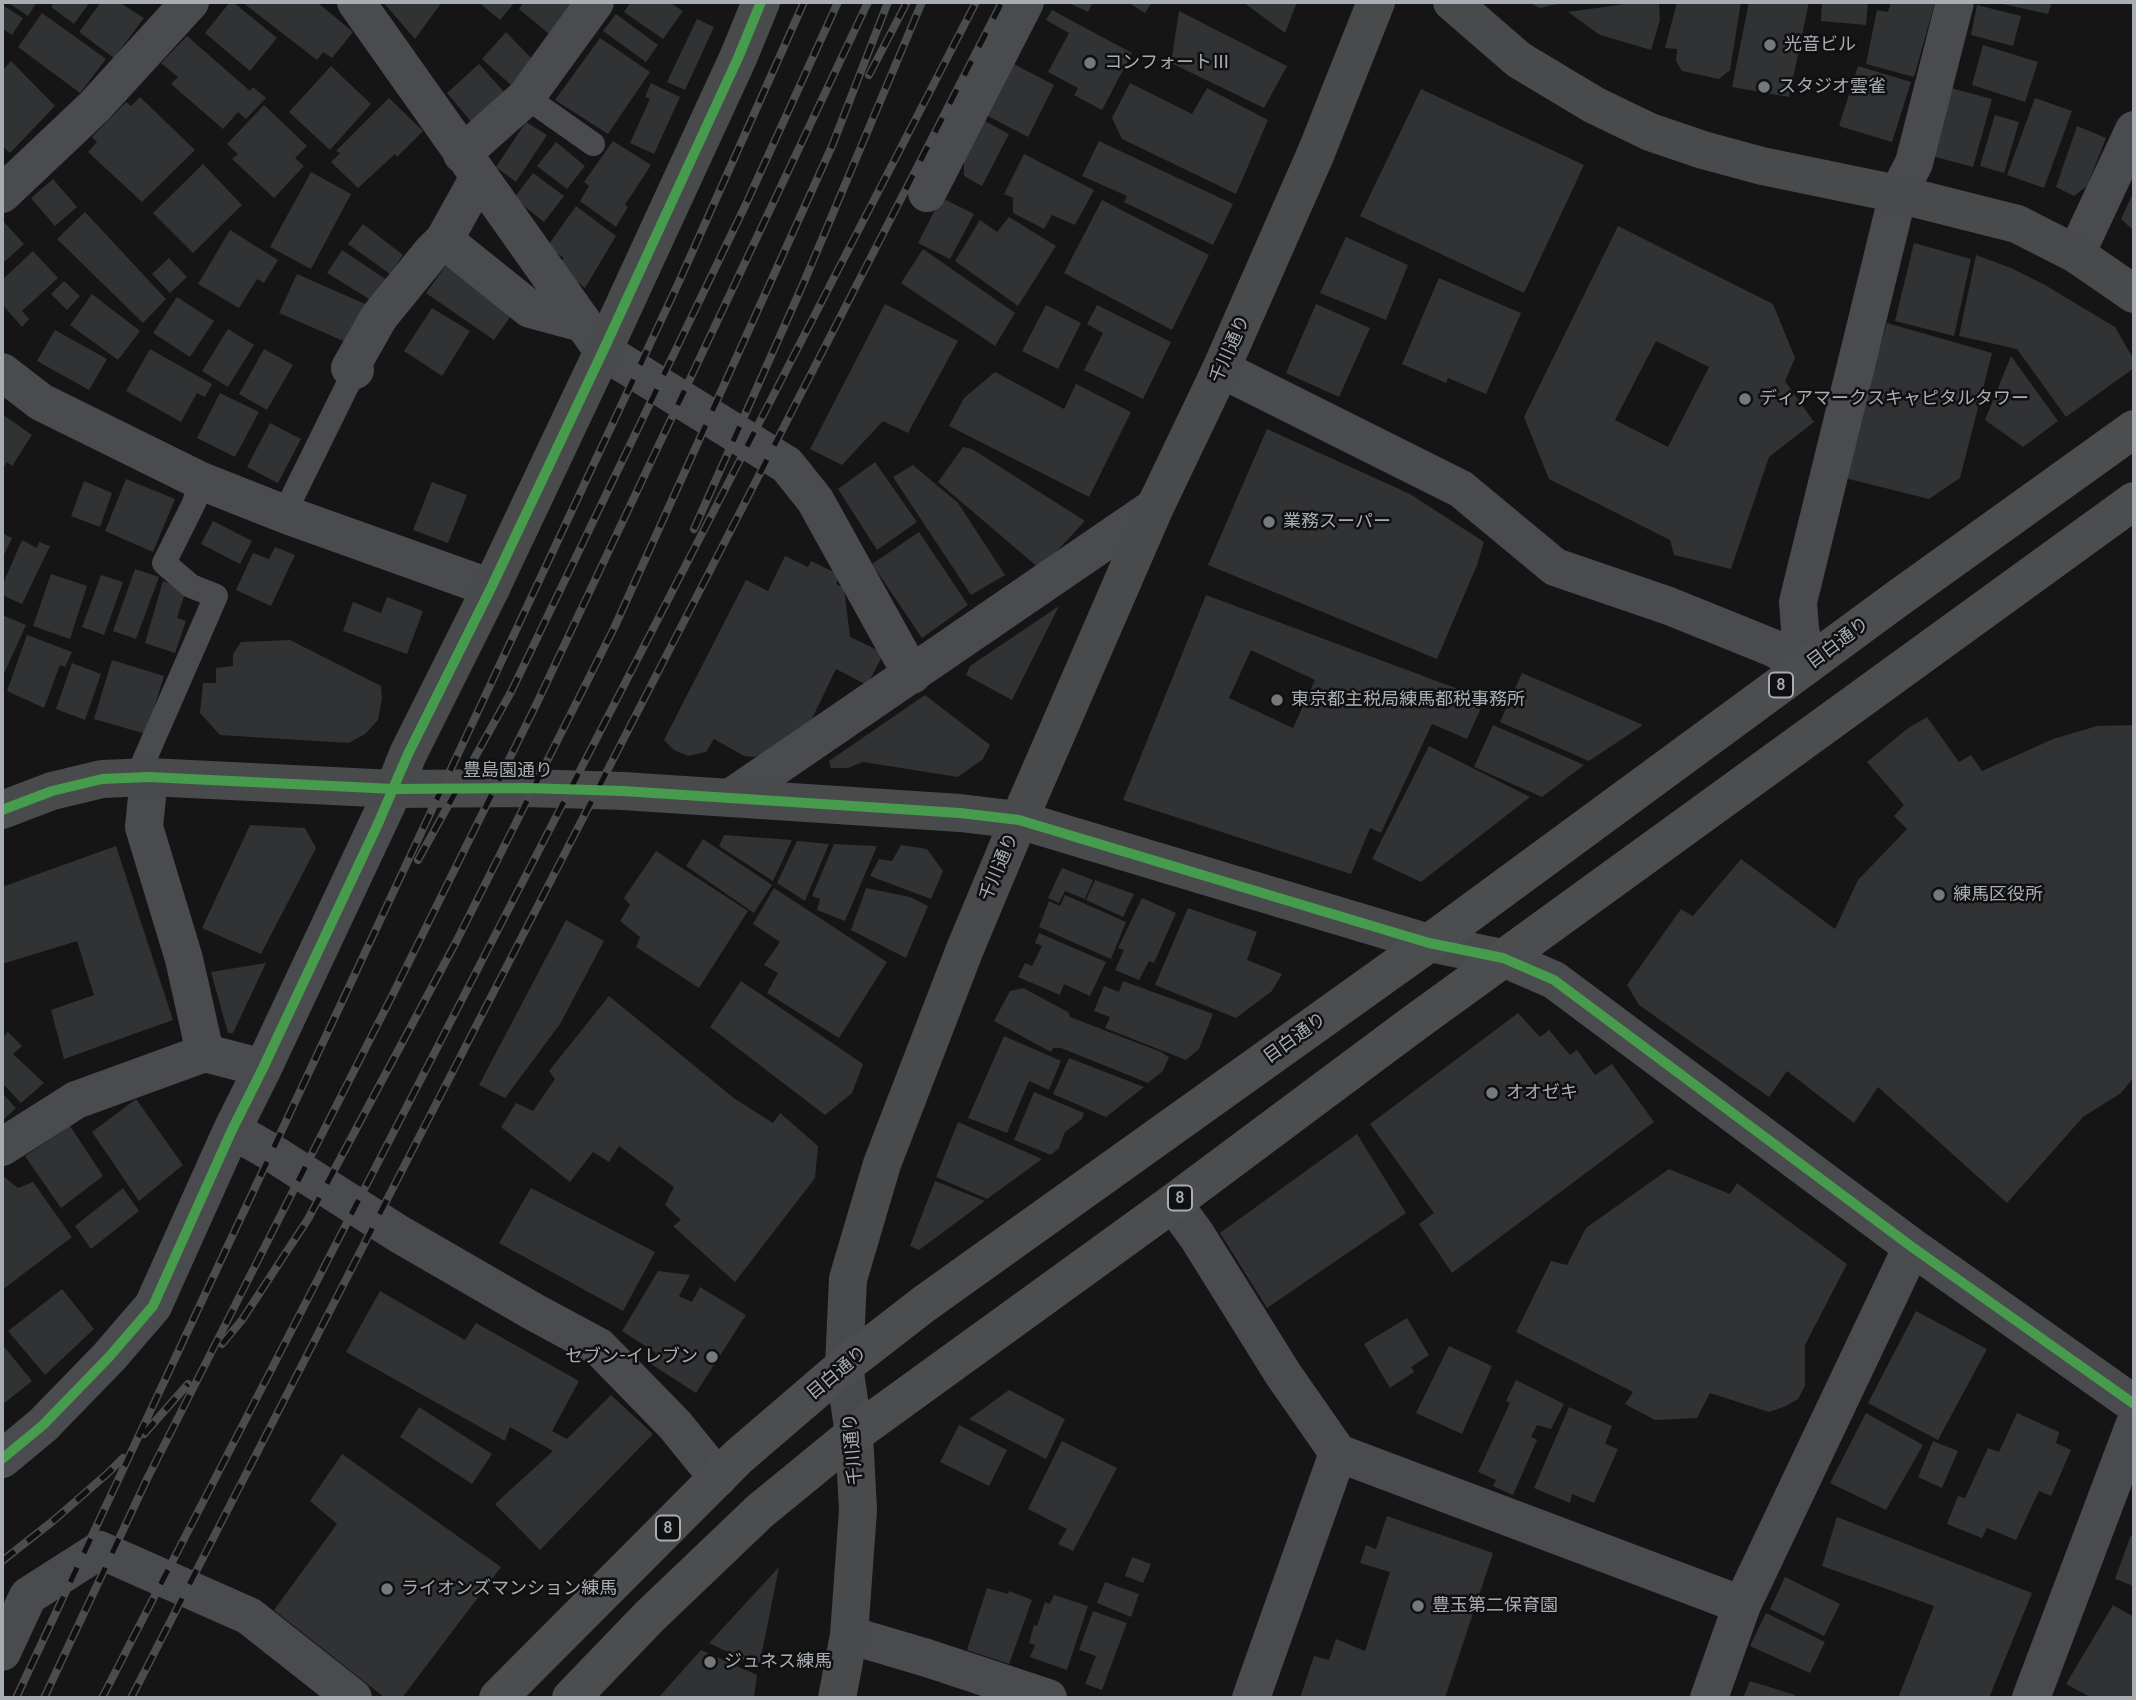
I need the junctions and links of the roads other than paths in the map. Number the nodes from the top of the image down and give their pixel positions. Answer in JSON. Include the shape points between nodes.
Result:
{"nodes":[{"id":1,"x":190,"y":2,"type":"edge"},
{"id":2,"x":356,"y":2,"type":"edge"},
{"id":3,"x":596,"y":2,"type":"edge"},
{"id":4,"x":761,"y":2,"type":"edge"},
{"id":5,"x":1025,"y":2,"type":"edge"},
{"id":6,"x":1376,"y":2,"type":"edge"},
{"id":7,"x":1452,"y":2,"type":"edge"},
{"id":8,"x":1955,"y":2,"type":"edge"},
{"id":9,"x":526,"y":97,"type":"junction"},
{"id":10,"x":2134,"y":130,"type":"edge"},
{"id":11,"x":593,"y":144,"type":"dead end"},
{"id":12,"x":470,"y":166,"type":"junction"},
{"id":13,"x":927,"y":193,"type":"dead end"},
{"id":14,"x":2,"y":194,"type":"edge"},
{"id":15,"x":1898,"y":194,"type":"junction"},
{"id":16,"x":444,"y":240,"type":"junction"},
{"id":17,"x":2076,"y":254,"type":"junction"},
{"id":18,"x":2134,"y":294,"type":"edge"},
{"id":19,"x":592,"y":337,"type":"junction"},
{"id":20,"x":1222,"y":369,"type":"junction"},
{"id":21,"x":355,"y":370,"type":"joint"},
{"id":22,"x":2,"y":372,"type":"edge"},
{"id":23,"x":2134,"y":429,"type":"edge"},
{"id":24,"x":201,"y":481,"type":"junction"},
{"id":25,"x":2134,"y":501,"type":"edge"},
{"id":26,"x":1155,"y":507,"type":"junction"},
{"id":27,"x":284,"y":514,"type":"junction"},
{"id":28,"x":491,"y":588,"type":"junction"},
{"id":29,"x":1807,"y":665,"type":"junction"},
{"id":30,"x":912,"y":674,"type":"junction"},
{"id":31,"x":143,"y":778,"type":"junction"},
{"id":32,"x":394,"y":789,"type":"junction"},
{"id":33,"x":730,"y":798,"type":"junction"},
{"id":34,"x":4,"y":806,"type":"edge"},
{"id":35,"x":1019,"y":820,"type":"junction"},
{"id":36,"x":1429,"y":943,"type":"junction"},
{"id":37,"x":1503,"y":958,"type":"junction"},
{"id":38,"x":205,"y":1053,"type":"junction"},
{"id":39,"x":264,"y":1068,"type":"junction"},
{"id":40,"x":232,"y":1130,"type":"junction"},
{"id":41,"x":2,"y":1147,"type":"edge"},
{"id":42,"x":1173,"y":1203,"type":"junction"},
{"id":43,"x":1912,"y":1247,"type":"junction"},
{"id":44,"x":844,"y":1366,"type":"junction"},
{"id":45,"x":2134,"y":1404,"type":"edge"},
{"id":46,"x":2134,"y":1426,"type":"edge"},
{"id":47,"x":854,"y":1434,"type":"junction"},
{"id":48,"x":1338,"y":1453,"type":"junction"},
{"id":49,"x":2,"y":1459,"type":"edge"},
{"id":50,"x":718,"y":1478,"type":"junction"},
{"id":51,"x":1742,"y":1605,"type":"junction"},
{"id":52,"x":849,"y":1635,"type":"junction"},
{"id":53,"x":2,"y":1652,"type":"edge"},
{"id":54,"x":353,"y":1698,"type":"edge"},
{"id":55,"x":498,"y":1698,"type":"edge"},
{"id":56,"x":571,"y":1698,"type":"edge"},
{"id":57,"x":837,"y":1698,"type":"edge"},
{"id":58,"x":1048,"y":1698,"type":"edge"},
{"id":59,"x":1251,"y":1698,"type":"edge"},
{"id":60,"x":1709,"y":1698,"type":"edge"},
{"id":61,"x":2031,"y":1698,"type":"edge"}],
"edges":[{"from":1,"to":14,"type":"street","via":[[93,107]]},
{"from":2,"to":12,"type":"street"},
{"from":3,"to":9,"type":"street"},
{"from":4,"to":19,"type":"street","via":[[738,58]]},
{"from":5,"to":13,"type":"street"},
{"from":6,"to":20,"type":"street","name":"千川通り"},
{"from":7,"to":15,"type":"street","via":[[1519,60],[1650,132],[1762,166]]},
{"from":8,"to":15,"type":"street","via":[[1914,163]]},
{"from":9,"to":11,"type":"lane"},
{"from":9,"to":12,"type":"street"},
{"from":10,"to":17,"type":"street"},
{"from":12,"to":16,"type":"street"},
{"from":12,"to":19,"type":"street"},
{"from":15,"to":17,"type":"street","via":[[2017,223]]},
{"from":15,"to":29,"type":"street","via":[[1798,602]]},
{"from":16,"to":19,"type":"street","via":[[530,309]]},
{"from":16,"to":21,"type":"street","via":[[379,317],[350,368]]},
{"from":17,"to":18,"type":"street"},
{"from":19,"to":28,"type":"street"},
{"from":19,"to":30,"type":"street","via":[[787,465],[815,500]]},
{"from":20,"to":26,"type":"street","name":"千川通り"},
{"from":20,"to":29,"type":"street","via":[[1461,489],[1555,567],[1669,606]]},
{"from":21,"to":27,"type":"lane"},
{"from":22,"to":24,"type":"street","via":[[41,402]]},
{"from":23,"to":29,"type":"main road","name":"目白通り","number":"8"},
{"from":24,"to":27,"type":"street"},
{"from":24,"to":31,"type":"lane","via":[[164,563],[191,586],[216,596]]},
{"from":25,"to":37,"type":"main road","number":"8"},
{"from":26,"to":30,"type":"street"},
{"from":26,"to":35,"type":"street","name":"千川通り"},
{"from":27,"to":28,"type":"street"},
{"from":28,"to":32,"type":"street"},
{"from":29,"to":36,"type":"main road","name":"目白通り","number":"8"},
{"from":30,"to":33,"type":"street"},
{"from":31,"to":32,"type":"street","name":"豊島園通り"},
{"from":31,"to":34,"type":"street","name":"豊島園通り","via":[[102,779]]},
{"from":31,"to":38,"type":"street","via":[[144,827],[184,959]]},
{"from":32,"to":33,"type":"street","name":"豊島園通り","via":[[527,788]]},
{"from":32,"to":39,"type":"street"},
{"from":33,"to":35,"type":"street","name":"豊島園通り"},
{"from":35,"to":36,"type":"street","name":"豊島園通り"},
{"from":35,"to":44,"type":"street","name":"千川通り","via":[[882,1164],[848,1279]]},
{"from":36,"to":37,"type":"street","name":"豊島園通り"},
{"from":36,"to":44,"type":"main road","name":"目白通り","number":"8"},
{"from":37,"to":42,"type":"main road","number":"8"},
{"from":37,"to":43,"type":"street","via":[[1554,980]]},
{"from":38,"to":39,"type":"street"},
{"from":38,"to":41,"type":"street","via":[[76,1100]]},
{"from":39,"to":40,"type":"street"},
{"from":40,"to":49,"type":"street","via":[[153,1306],[43,1425]]},
{"from":40,"to":50,"type":"street","via":[[399,1234],[599,1347],[675,1425]]},
{"from":42,"to":47,"type":"main road","number":"8"},
{"from":42,"to":48,"type":"street"},
{"from":43,"to":45,"type":"street"},
{"from":43,"to":51,"type":"street"},
{"from":44,"to":47,"type":"street","name":"千川通り"},
{"from":44,"to":50,"type":"main road","name":"目白通り","number":"8"},
{"from":46,"to":61,"type":"street"},
{"from":47,"to":52,"type":"street","name":"千川通り","via":[[858,1510]]},
{"from":47,"to":56,"type":"main road","number":"8","via":[[760,1511]]},
{"from":48,"to":51,"type":"street"},
{"from":48,"to":59,"type":"street"},
{"from":50,"to":55,"type":"main road","name":"目白通り","number":"8"},
{"from":51,"to":60,"type":"street"},
{"from":52,"to":57,"type":"street","name":"千川通り"},
{"from":52,"to":58,"type":"street"},
{"from":53,"to":54,"type":"street","via":[[28,1596],[100,1550],[249,1616]]}]}
